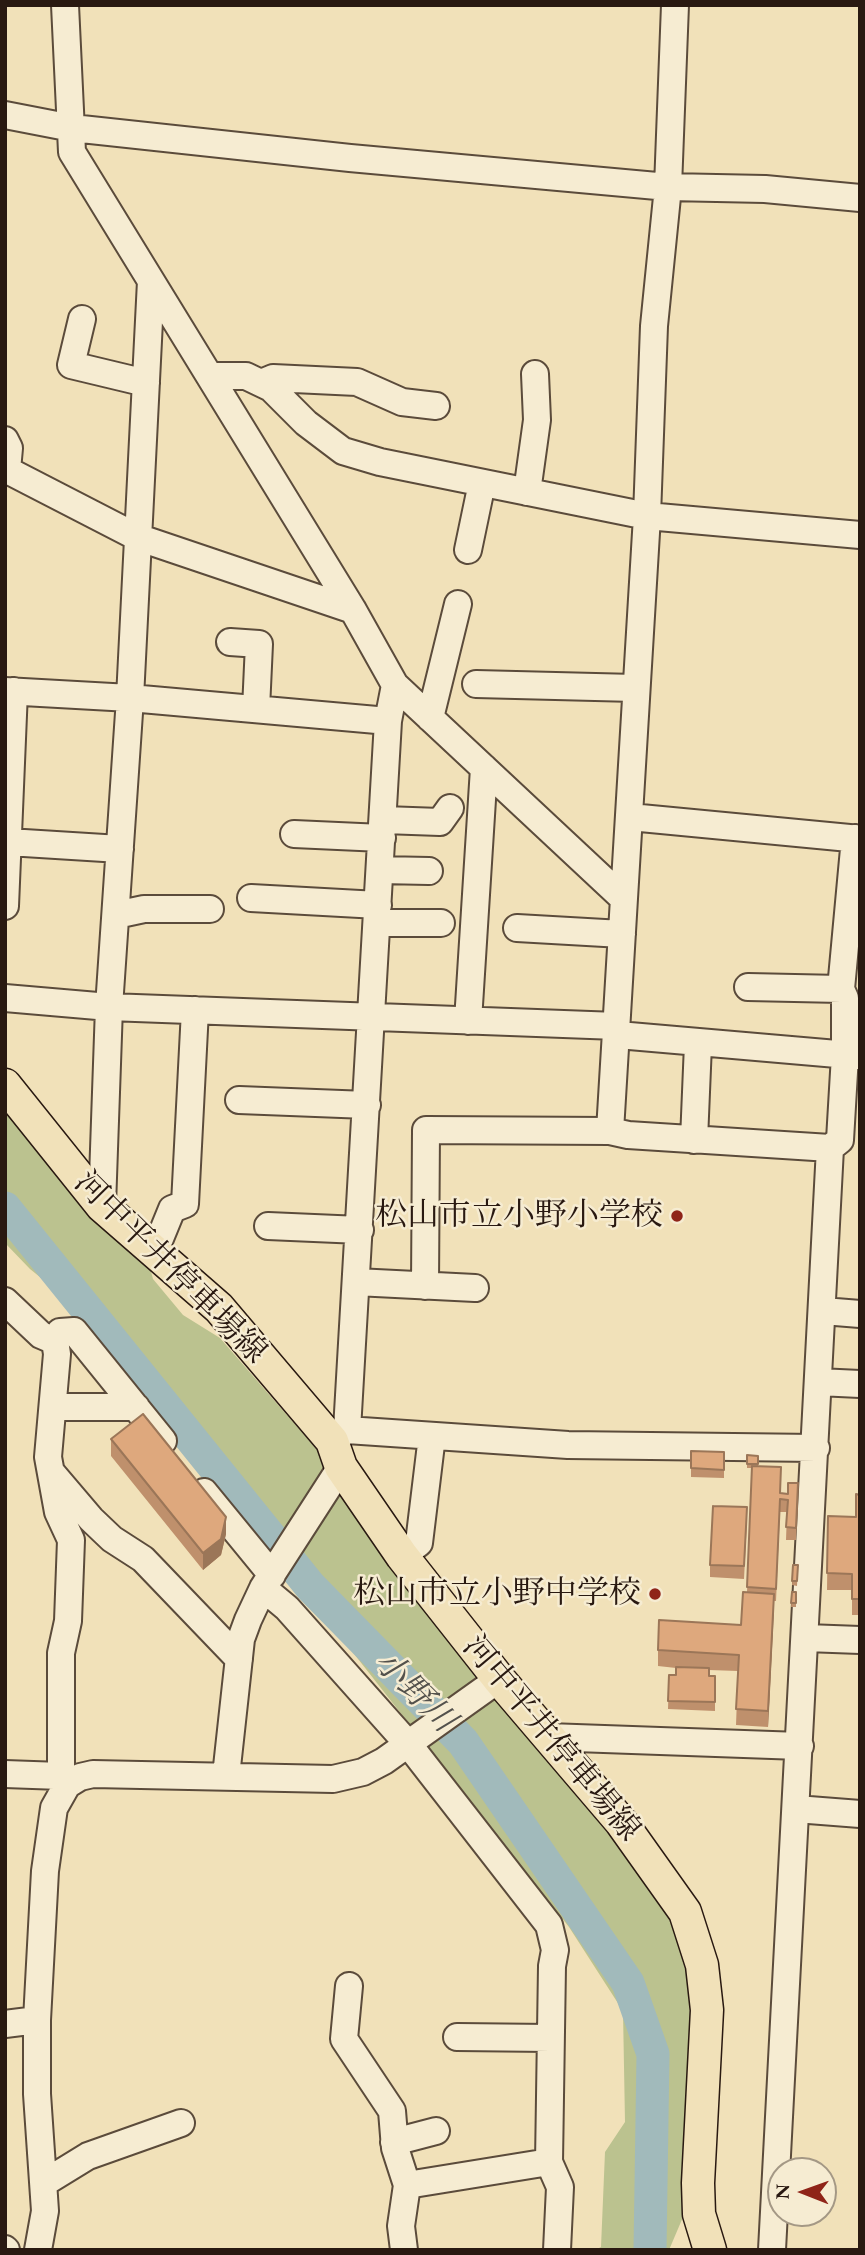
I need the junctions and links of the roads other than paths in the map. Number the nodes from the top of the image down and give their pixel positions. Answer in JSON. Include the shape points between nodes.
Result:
{"nodes":[{"id":1,"x":65,"y":5,"type":"edge"},
{"id":2,"x":674,"y":5,"type":"edge"},
{"id":3,"x":5,"y":115,"type":"edge"},
{"id":4,"x":72,"y":128,"type":"junction"},
{"id":5,"x":668,"y":187,"type":"junction"},
{"id":6,"x":860,"y":198,"type":"edge"},
{"id":7,"x":151,"y":281,"type":"junction"},
{"id":8,"x":82,"y":319,"type":"dead end"},
{"id":9,"x":535,"y":374,"type":"dead end"},
{"id":10,"x":210,"y":376,"type":"junction"},
{"id":11,"x":146,"y":383,"type":"junction"},
{"id":12,"x":261,"y":383,"type":"junction"},
{"id":13,"x":436,"y":406,"type":"dead end"},
{"id":14,"x":5,"y":440,"type":"edge"},
{"id":15,"x":482,"y":483,"type":"junction"},
{"id":16,"x":527,"y":492,"type":"junction"},
{"id":17,"x":647,"y":516,"type":"junction"},
{"id":18,"x":860,"y":535,"type":"edge"},
{"id":19,"x":137,"y":537,"type":"junction"},
{"id":20,"x":468,"y":550,"type":"dead end"},
{"id":21,"x":458,"y":604,"type":"dead end"},
{"id":22,"x":353,"y":610,"type":"junction"},
{"id":23,"x":230,"y":642,"type":"dead end"},
{"id":24,"x":477,"y":684,"type":"dead end"},
{"id":25,"x":395,"y":685,"type":"junction"},
{"id":26,"x":635,"y":688,"type":"junction"},
{"id":27,"x":9,"y":691,"type":"edge"},
{"id":28,"x":130,"y":698,"type":"junction"},
{"id":29,"x":256,"y":709,"type":"junction"},
{"id":30,"x":430,"y":718,"type":"junction"},
{"id":31,"x":388,"y":721,"type":"junction"},
{"id":32,"x":484,"y":768,"type":"junction"},
{"id":33,"x":450,"y":808,"type":"dead end"},
{"id":34,"x":631,"y":817,"type":"junction"},
{"id":35,"x":383,"y":829,"type":"junction"},
{"id":36,"x":294,"y":834,"type":"dead end"},
{"id":37,"x":857,"y":839,"type":"edge"},
{"id":38,"x":8,"y":842,"type":"junction"},
{"id":39,"x":120,"y":849,"type":"junction"},
{"id":40,"x":380,"y":870,"type":"junction"},
{"id":41,"x":429,"y":872,"type":"dead end"},
{"id":42,"x":251,"y":898,"type":"dead end"},
{"id":43,"x":624,"y":899,"type":"junction"},
{"id":44,"x":5,"y":906,"type":"edge"},
{"id":45,"x":210,"y":909,"type":"dead end"},
{"id":46,"x":377,"y":914,"type":"junction"},
{"id":47,"x":116,"y":915,"type":"junction"},
{"id":48,"x":441,"y":923,"type":"dead end"},
{"id":49,"x":517,"y":928,"type":"dead end"},
{"id":50,"x":622,"y":934,"type":"junction"},
{"id":51,"x":748,"y":987,"type":"dead end"},
{"id":52,"x":841,"y":989,"type":"junction"},
{"id":53,"x":5,"y":998,"type":"edge"},
{"id":54,"x":110,"y":1007,"type":"junction"},
{"id":55,"x":195,"y":1010,"type":"junction"},
{"id":56,"x":373,"y":1016,"type":"junction"},
{"id":57,"x":468,"y":1021,"type":"junction"},
{"id":58,"x":617,"y":1031,"type":"junction"},
{"id":59,"x":698,"y":1044,"type":"junction"},
{"id":60,"x":852,"y":1055,"type":"edge"},
{"id":61,"x":5,"y":1086,"type":"edge"},
{"id":62,"x":239,"y":1100,"type":"dead end"},
{"id":63,"x":367,"y":1105,"type":"junction"},
{"id":64,"x":610,"y":1131,"type":"junction"},
{"id":65,"x":694,"y":1140,"type":"junction"},
{"id":66,"x":830,"y":1148,"type":"junction"},
{"id":67,"x":102,"y":1206,"type":"junction"},
{"id":68,"x":268,"y":1226,"type":"dead end"},
{"id":69,"x":359,"y":1230,"type":"junction"},
{"id":70,"x":154,"y":1253,"type":"junction"},
{"id":71,"x":356,"y":1282,"type":"junction"},
{"id":72,"x":425,"y":1286,"type":"junction"},
{"id":73,"x":475,"y":1288,"type":"dead end"},
{"id":74,"x":5,"y":1301,"type":"edge"},
{"id":75,"x":823,"y":1311,"type":"junction"},
{"id":76,"x":860,"y":1314,"type":"edge"},
{"id":77,"x":55,"y":1341,"type":"junction"},
{"id":78,"x":818,"y":1382,"type":"junction"},
{"id":79,"x":860,"y":1384,"type":"edge"},
{"id":80,"x":53,"y":1407,"type":"junction"},
{"id":81,"x":136,"y":1407,"type":"junction"},
{"id":82,"x":432,"y":1436,"type":"junction"},
{"id":83,"x":816,"y":1448,"type":"junction"},
{"id":84,"x":340,"y":1453,"type":"junction"},
{"id":85,"x":51,"y":1472,"type":"junction"},
{"id":86,"x":402,"y":1556,"type":"junction"},
{"id":87,"x":270,"y":1578,"type":"junction"},
{"id":88,"x":806,"y":1638,"type":"junction"},
{"id":89,"x":860,"y":1640,"type":"edge"},
{"id":90,"x":239,"y":1659,"type":"junction"},
{"id":91,"x":494,"y":1684,"type":"junction"},
{"id":92,"x":548,"y":1737,"type":"junction"},
{"id":93,"x":412,"y":1743,"type":"junction"},
{"id":94,"x":800,"y":1746,"type":"junction"},
{"id":95,"x":5,"y":1774,"type":"edge"},
{"id":96,"x":226,"y":1776,"type":"junction"},
{"id":97,"x":64,"y":1780,"type":"junction"},
{"id":98,"x":796,"y":1808,"type":"junction"},
{"id":99,"x":860,"y":1814,"type":"edge"},
{"id":100,"x":349,"y":1986,"type":"dead end"},
{"id":101,"x":37,"y":2020,"type":"junction"},
{"id":102,"x":5,"y":2024,"type":"edge"},
{"id":103,"x":457,"y":2037,"type":"dead end"},
{"id":104,"x":550,"y":2038,"type":"junction"},
{"id":105,"x":181,"y":2123,"type":"dead end"},
{"id":106,"x":436,"y":2131,"type":"dead end"},
{"id":107,"x":394,"y":2142,"type":"junction"},
{"id":108,"x":549,"y":2162,"type":"junction"},
{"id":109,"x":44,"y":2183,"type":"junction"},
{"id":110,"x":407,"y":2185,"type":"junction"},
{"id":111,"x":38,"y":2250,"type":"edge"},
{"id":112,"x":404,"y":2250,"type":"edge"},
{"id":113,"x":557,"y":2250,"type":"edge"},
{"id":114,"x":710,"y":2250,"type":"edge"},
{"id":115,"x":772,"y":2250,"type":"edge"}],
"edges":[{"from":1,"to":4,"type":"street"},
{"from":2,"to":5,"type":"street"},
{"from":3,"to":4,"type":"street"},
{"from":4,"to":5,"type":"street"},
{"from":4,"to":7,"type":"street","via":[[72,152]]},
{"from":5,"to":6,"type":"street","via":[[765,189]]},
{"from":5,"to":17,"type":"street","via":[[654,326]]},
{"from":7,"to":10,"type":"street"},
{"from":7,"to":11,"type":"street"},
{"from":8,"to":11,"type":"street","via":[[71,365]]},
{"from":9,"to":16,"type":"street","via":[[537,420]]},
{"from":10,"to":12,"type":"street","via":[[246,376]]},
{"from":10,"to":22,"type":"street"},
{"from":11,"to":19,"type":"street"},
{"from":12,"to":13,"type":"street","via":[[273,378],[357,382],[402,402]]},
{"from":12,"to":15,"type":"street","via":[[343,451]]},
{"from":14,"to":19,"type":"street","via":[[7,470]]},
{"from":15,"to":16,"type":"street"},
{"from":15,"to":20,"type":"street"},
{"from":16,"to":17,"type":"street"},
{"from":17,"to":18,"type":"street"},
{"from":17,"to":26,"type":"street"},
{"from":19,"to":22,"type":"street"},
{"from":19,"to":28,"type":"street"},
{"from":21,"to":30,"type":"street"},
{"from":22,"to":25,"type":"street"},
{"from":23,"to":29,"type":"street","via":[[259,644]]},
{"from":24,"to":26,"type":"street"},
{"from":25,"to":30,"type":"street"},
{"from":25,"to":31,"type":"street"},
{"from":26,"to":34,"type":"street"},
{"from":27,"to":28,"type":"street"},
{"from":27,"to":38,"type":"street"},
{"from":28,"to":29,"type":"street"},
{"from":28,"to":39,"type":"street"},
{"from":29,"to":31,"type":"street"},
{"from":30,"to":32,"type":"street"},
{"from":31,"to":35,"type":"street"},
{"from":32,"to":43,"type":"street"},
{"from":32,"to":57,"type":"street"},
{"from":33,"to":35,"type":"street","via":[[440,822]]},
{"from":34,"to":37,"type":"street"},
{"from":34,"to":43,"type":"street"},
{"from":35,"to":36,"type":"street"},
{"from":35,"to":40,"type":"street"},
{"from":37,"to":52,"type":"street"},
{"from":38,"to":39,"type":"street"},
{"from":38,"to":44,"type":"street"},
{"from":39,"to":47,"type":"street"},
{"from":40,"to":41,"type":"street"},
{"from":40,"to":46,"type":"street"},
{"from":42,"to":46,"type":"street"},
{"from":43,"to":50,"type":"street"},
{"from":45,"to":47,"type":"street","via":[[144,909]]},
{"from":46,"to":48,"type":"street"},
{"from":46,"to":56,"type":"street"},
{"from":47,"to":54,"type":"street"},
{"from":49,"to":50,"type":"street"},
{"from":50,"to":58,"type":"street"},
{"from":51,"to":52,"type":"street"},
{"from":52,"to":60,"type":"street"},
{"from":53,"to":54,"type":"street"},
{"from":54,"to":55,"type":"street"},
{"from":54,"to":67,"type":"street"},
{"from":55,"to":56,"type":"street"},
{"from":55,"to":70,"type":"street","via":[[185,1204],[172,1209]]},
{"from":56,"to":57,"type":"street"},
{"from":56,"to":63,"type":"street"},
{"from":57,"to":58,"type":"street"},
{"from":58,"to":59,"type":"street"},
{"from":58,"to":64,"type":"street"},
{"from":59,"to":60,"type":"street"},
{"from":59,"to":65,"type":"street"},
{"from":60,"to":66,"type":"street","via":[[840,1140]]},
{"from":61,"to":67,"type":"main road","name":"河中平井停車場線"},
{"from":62,"to":63,"type":"street"},
{"from":63,"to":69,"type":"street"},
{"from":64,"to":65,"type":"street"},
{"from":64,"to":72,"type":"street","via":[[426,1130]]},
{"from":65,"to":66,"type":"street"},
{"from":66,"to":75,"type":"street"},
{"from":67,"to":70,"type":"main road","name":"河中平井停車場線"},
{"from":68,"to":69,"type":"street"},
{"from":69,"to":71,"type":"street"},
{"from":70,"to":84,"type":"main road","name":"河中平井停車場線","via":[[219,1308]]},
{"from":71,"to":72,"type":"street"},
{"from":71,"to":84,"type":"street"},
{"from":72,"to":73,"type":"street"},
{"from":74,"to":77,"type":"street","via":[[41,1335]]},
{"from":75,"to":76,"type":"street"},
{"from":75,"to":78,"type":"street"},
{"from":77,"to":80,"type":"street"},
{"from":77,"to":81,"type":"street","via":[[60,1332],[74,1331]]},
{"from":78,"to":79,"type":"street"},
{"from":78,"to":83,"type":"street"},
{"from":80,"to":81,"type":"street"},
{"from":80,"to":85,"type":"street"},
{"from":81,"to":87,"type":"street"},
{"from":82,"to":83,"type":"street","via":[[568,1445]]},
{"from":82,"to":84,"type":"street"},
{"from":82,"to":86,"type":"street","via":[[419,1544]]},
{"from":83,"to":88,"type":"street"},
{"from":84,"to":86,"type":"main road","name":"河中平井停車場線"},
{"from":84,"to":87,"type":"street"},
{"from":85,"to":90,"type":"street","via":[[91,1519],[143,1559]]},
{"from":85,"to":97,"type":"street","via":[[58,1512],[71,1540],[68,1621],[61,1653]]},
{"from":86,"to":91,"type":"main road","name":"河中平井停車場線"},
{"from":87,"to":90,"type":"street","via":[[241,1639]]},
{"from":87,"to":93,"type":"street","via":[[288,1608]]},
{"from":88,"to":89,"type":"street"},
{"from":88,"to":94,"type":"street"},
{"from":90,"to":96,"type":"street"},
{"from":91,"to":92,"type":"main road","name":"河中平井停車場線"},
{"from":91,"to":93,"type":"street"},
{"from":92,"to":94,"type":"street"},
{"from":92,"to":114,"type":"main road","name":"河中平井停車場線","via":[[662,1876],[685,1912],[694,1939],[707,2010],[698,2183],[699,2214]]},
{"from":93,"to":96,"type":"street","via":[[363,1772],[333,1779]]},
{"from":93,"to":104,"type":"street","via":[[549,1925],[555,1950]]},
{"from":94,"to":98,"type":"street"},
{"from":95,"to":97,"type":"street"},
{"from":96,"to":97,"type":"street","via":[[93,1774]]},
{"from":97,"to":101,"type":"street","via":[[54,1808],[44,1871]]},
{"from":98,"to":99,"type":"street"},
{"from":98,"to":115,"type":"street"},
{"from":100,"to":107,"type":"street","via":[[344,2039],[392,2110]]},
{"from":101,"to":102,"type":"street"},
{"from":101,"to":109,"type":"street"},
{"from":103,"to":104,"type":"street"},
{"from":104,"to":108,"type":"street"},
{"from":105,"to":109,"type":"street","via":[[88,2155]]},
{"from":106,"to":107,"type":"street"},
{"from":107,"to":110,"type":"street"},
{"from":108,"to":110,"type":"street"},
{"from":108,"to":113,"type":"street","via":[[560,2187]]},
{"from":109,"to":111,"type":"street"},
{"from":110,"to":112,"type":"street","via":[[401,2226]]}]}
